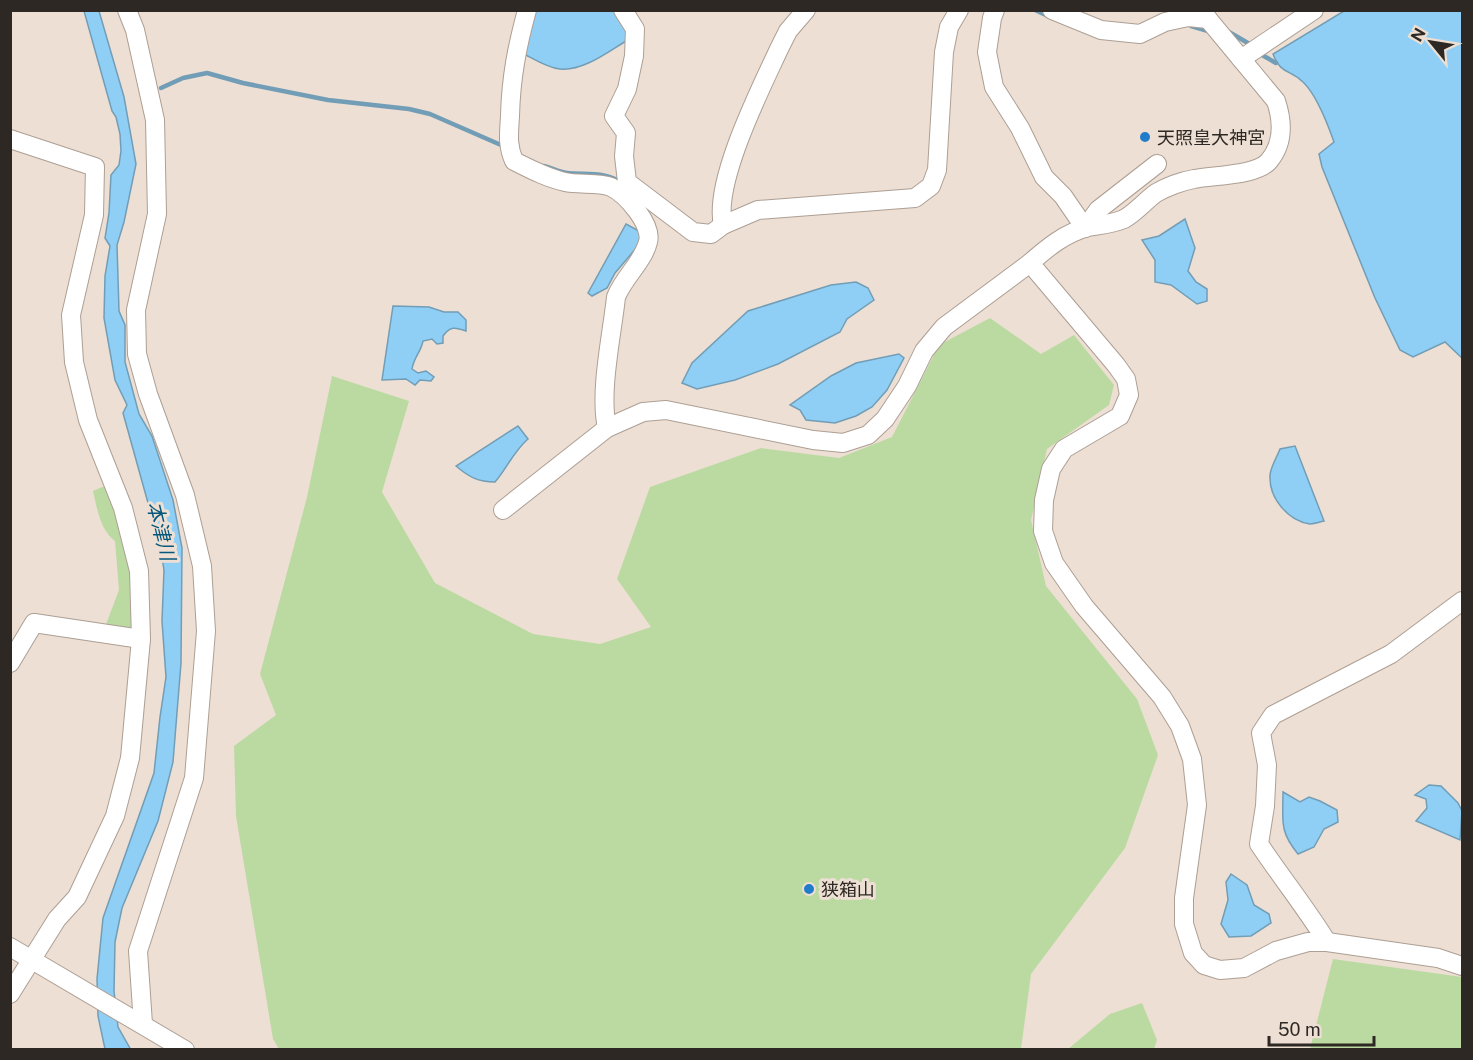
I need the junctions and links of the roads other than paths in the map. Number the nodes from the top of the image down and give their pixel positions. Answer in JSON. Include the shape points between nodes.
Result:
{"nodes":[{"id":1,"x":127,"y":10,"type":"edge"},
{"id":2,"x":527,"y":10,"type":"edge"},
{"id":3,"x":623,"y":10,"type":"edge"},
{"id":4,"x":806,"y":10,"type":"edge"},
{"id":5,"x":959,"y":10,"type":"edge"},
{"id":6,"x":995,"y":10,"type":"edge"},
{"id":7,"x":1052,"y":10,"type":"edge"},
{"id":8,"x":1314,"y":10,"type":"edge"},
{"id":9,"x":1205,"y":15,"type":"edge"},
{"id":10,"x":1241,"y":59,"type":"junction"},
{"id":11,"x":10,"y":139,"type":"edge"},
{"id":12,"x":1157,"y":164,"type":"dead end"},
{"id":13,"x":723,"y":225,"type":"junction"},
{"id":14,"x":1085,"y":228,"type":"junction"},
{"id":15,"x":1030,"y":264,"type":"junction"},
{"id":16,"x":607,"y":428,"type":"junction"},
{"id":17,"x":502,"y":510,"type":"dead end"},
{"id":18,"x":1462,"y":601,"type":"edge"},
{"id":19,"x":141,"y":639,"type":"junction"},
{"id":20,"x":10,"y":663,"type":"edge"},
{"id":21,"x":1327,"y":942,"type":"junction"},
{"id":22,"x":10,"y":947,"type":"edge"},
{"id":23,"x":31,"y":958,"type":"junction"},
{"id":24,"x":1462,"y":966,"type":"edge"},
{"id":25,"x":10,"y":994,"type":"edge"},
{"id":26,"x":140,"y":1022,"type":"junction"},
{"id":27,"x":185,"y":1050,"type":"edge"}],
"edges":[{"from":1,"to":26,"type":"street","via":[[135,30],[154,120],[157,214],[136,310],[136,354],[188,505],[202,566],[206,631],[194,778],[138,951]]},
{"from":2,"to":16,"type":"street","via":[[514,62],[511,96],[508,148],[514,161],[542,176],[611,187],[646,223],[650,239],[616,297],[605,393]]},
{"from":3,"to":13,"type":"street","via":[[635,29],[627,89],[614,116],[626,133],[627,182],[693,232],[711,234]]},
{"from":4,"to":13,"type":"street","via":[[779,49],[727,174],[720,214]]},
{"from":5,"to":13,"type":"street","via":[[949,27],[944,52],[937,171],[931,186],[915,198],[758,210]]},
{"from":6,"to":14,"type":"street","via":[[987,52],[994,87],[1044,177]]},
{"from":7,"to":9,"type":"street","via":[[1101,30],[1140,34],[1165,22]]},
{"from":8,"to":10,"type":"street"},
{"from":9,"to":10,"type":"street"},
{"from":10,"to":14,"type":"street","via":[[1276,101],[1281,115],[1282,132],[1268,163],[1250,172],[1191,179],[1158,192],[1124,219]]},
{"from":11,"to":19,"type":"street","via":[[95,166],[94,214],[71,315],[74,362],[88,420],[123,508],[139,571]]},
{"from":12,"to":14,"type":"street","via":[[1098,210]]},
{"from":14,"to":15,"type":"street","via":[[1048,247]]},
{"from":15,"to":16,"type":"street","via":[[944,327],[924,351],[885,419],[868,435],[843,443],[813,440],[666,410],[643,412]]},
{"from":15,"to":21,"type":"street","via":[[1126,379],[1129,395],[1120,416],[1064,449],[1051,469],[1043,531],[1054,563],[1084,606],[1162,697],[1180,726],[1192,759],[1197,805],[1184,924],[1193,953],[1204,965],[1220,970],[1244,968],[1276,951],[1308,942]]},
{"from":16,"to":17,"type":"street"},
{"from":18,"to":21,"type":"street","via":[[1391,654],[1273,715],[1261,733],[1267,765],[1259,844]]},
{"from":19,"to":20,"type":"street","via":[[34,623]]},
{"from":19,"to":23,"type":"street","via":[[130,758],[115,816],[77,897]]},
{"from":21,"to":24,"type":"street","via":[[1438,958]]},
{"from":22,"to":23,"type":"street"},
{"from":23,"to":25,"type":"street"},
{"from":23,"to":26,"type":"street"},
{"from":26,"to":27,"type":"street"}]}
